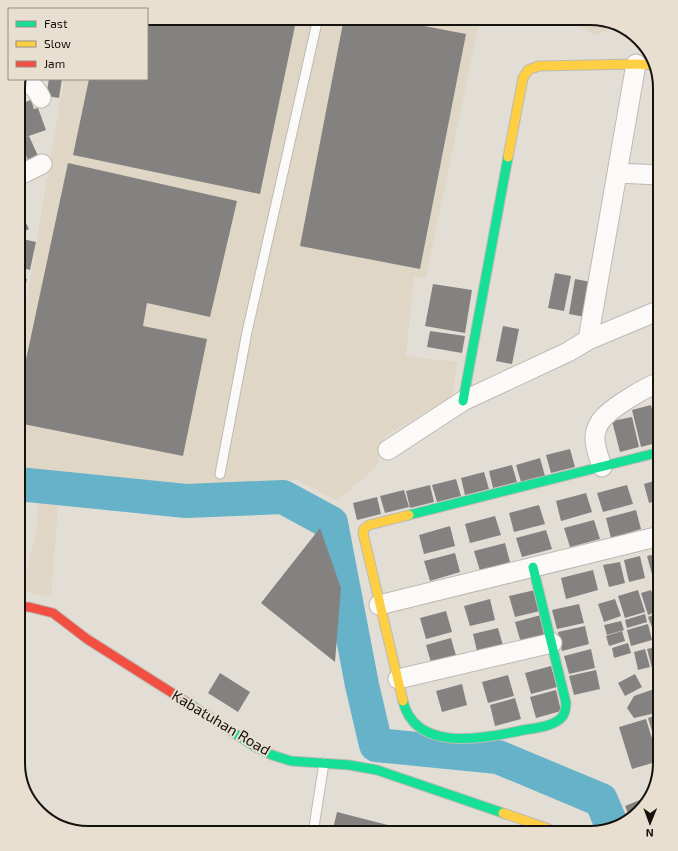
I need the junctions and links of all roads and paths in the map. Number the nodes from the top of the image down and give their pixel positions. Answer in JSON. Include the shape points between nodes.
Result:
{"nodes":[{"id":1,"x":316,"y":25,"type":"edge"},
{"id":2,"x":645,"y":64,"type":"edge"},
{"id":3,"x":25,"y":83,"type":"edge"},
{"id":4,"x":41,"y":98,"type":"dead end"},
{"id":5,"x":42,"y":164,"type":"dead end"},
{"id":6,"x":25,"y":172,"type":"edge"},
{"id":7,"x":617,"y":173,"type":"junction"},
{"id":8,"x":653,"y":175,"type":"edge"},
{"id":9,"x":653,"y":313,"type":"edge"},
{"id":10,"x":588,"y":340,"type":"junction"},
{"id":11,"x":653,"y":386,"type":"edge"},
{"id":12,"x":463,"y":401,"type":"junction"},
{"id":13,"x":388,"y":450,"type":"dead end"},
{"id":14,"x":653,"y":454,"type":"edge"},
{"id":15,"x":602,"y":467,"type":"junction"},
{"id":16,"x":220,"y":474,"type":"dead end"},
{"id":17,"x":653,"y":538,"type":"edge"},
{"id":18,"x":533,"y":567,"type":"junction"},
{"id":19,"x":379,"y":605,"type":"junction"},
{"id":20,"x":25,"y":607,"type":"edge"},
{"id":21,"x":552,"y":643,"type":"junction"},
{"id":22,"x":398,"y":679,"type":"junction"},
{"id":23,"x":324,"y":763,"type":"junction"},
{"id":24,"x":314,"y":826,"type":"edge"},
{"id":25,"x":543,"y":826,"type":"edge"}],
"edges":[{"from":1,"to":16,"type":"lane","via":[[247,332]]},
{"from":2,"to":7,"type":"street"},
{"from":2,"to":12,"type":"street","via":[[539,66],[528,70],[523,78]]},
{"from":3,"to":4,"type":"street","via":[[30,83]]},
{"from":5,"to":6,"type":"street"},
{"from":7,"to":8,"type":"street"},
{"from":7,"to":10,"type":"street"},
{"from":9,"to":10,"type":"street"},
{"from":10,"to":12,"type":"street","via":[[568,352]]},
{"from":11,"to":15,"type":"street","via":[[622,404],[604,417],[597,426],[596,448]]},
{"from":12,"to":13,"type":"street"},
{"from":14,"to":15,"type":"street"},
{"from":15,"to":19,"type":"street","via":[[364,529]]},
{"from":17,"to":18,"type":"street"},
{"from":18,"to":19,"type":"street"},
{"from":18,"to":21,"type":"street"},
{"from":19,"to":22,"type":"street"},
{"from":20,"to":23,"type":"street","name":"Kabatuhan Road","via":[[52,612],[87,639],[254,746],[291,761]]},
{"from":21,"to":22,"type":"street"},
{"from":21,"to":22,"type":"street","via":[[566,710],[558,721],[548,725],[475,738],[459,739],[428,733],[410,718],[404,707]]},
{"from":23,"to":24,"type":"lane"},
{"from":23,"to":25,"type":"street","name":"Kabatuhan Road","via":[[377,770]]}]}
